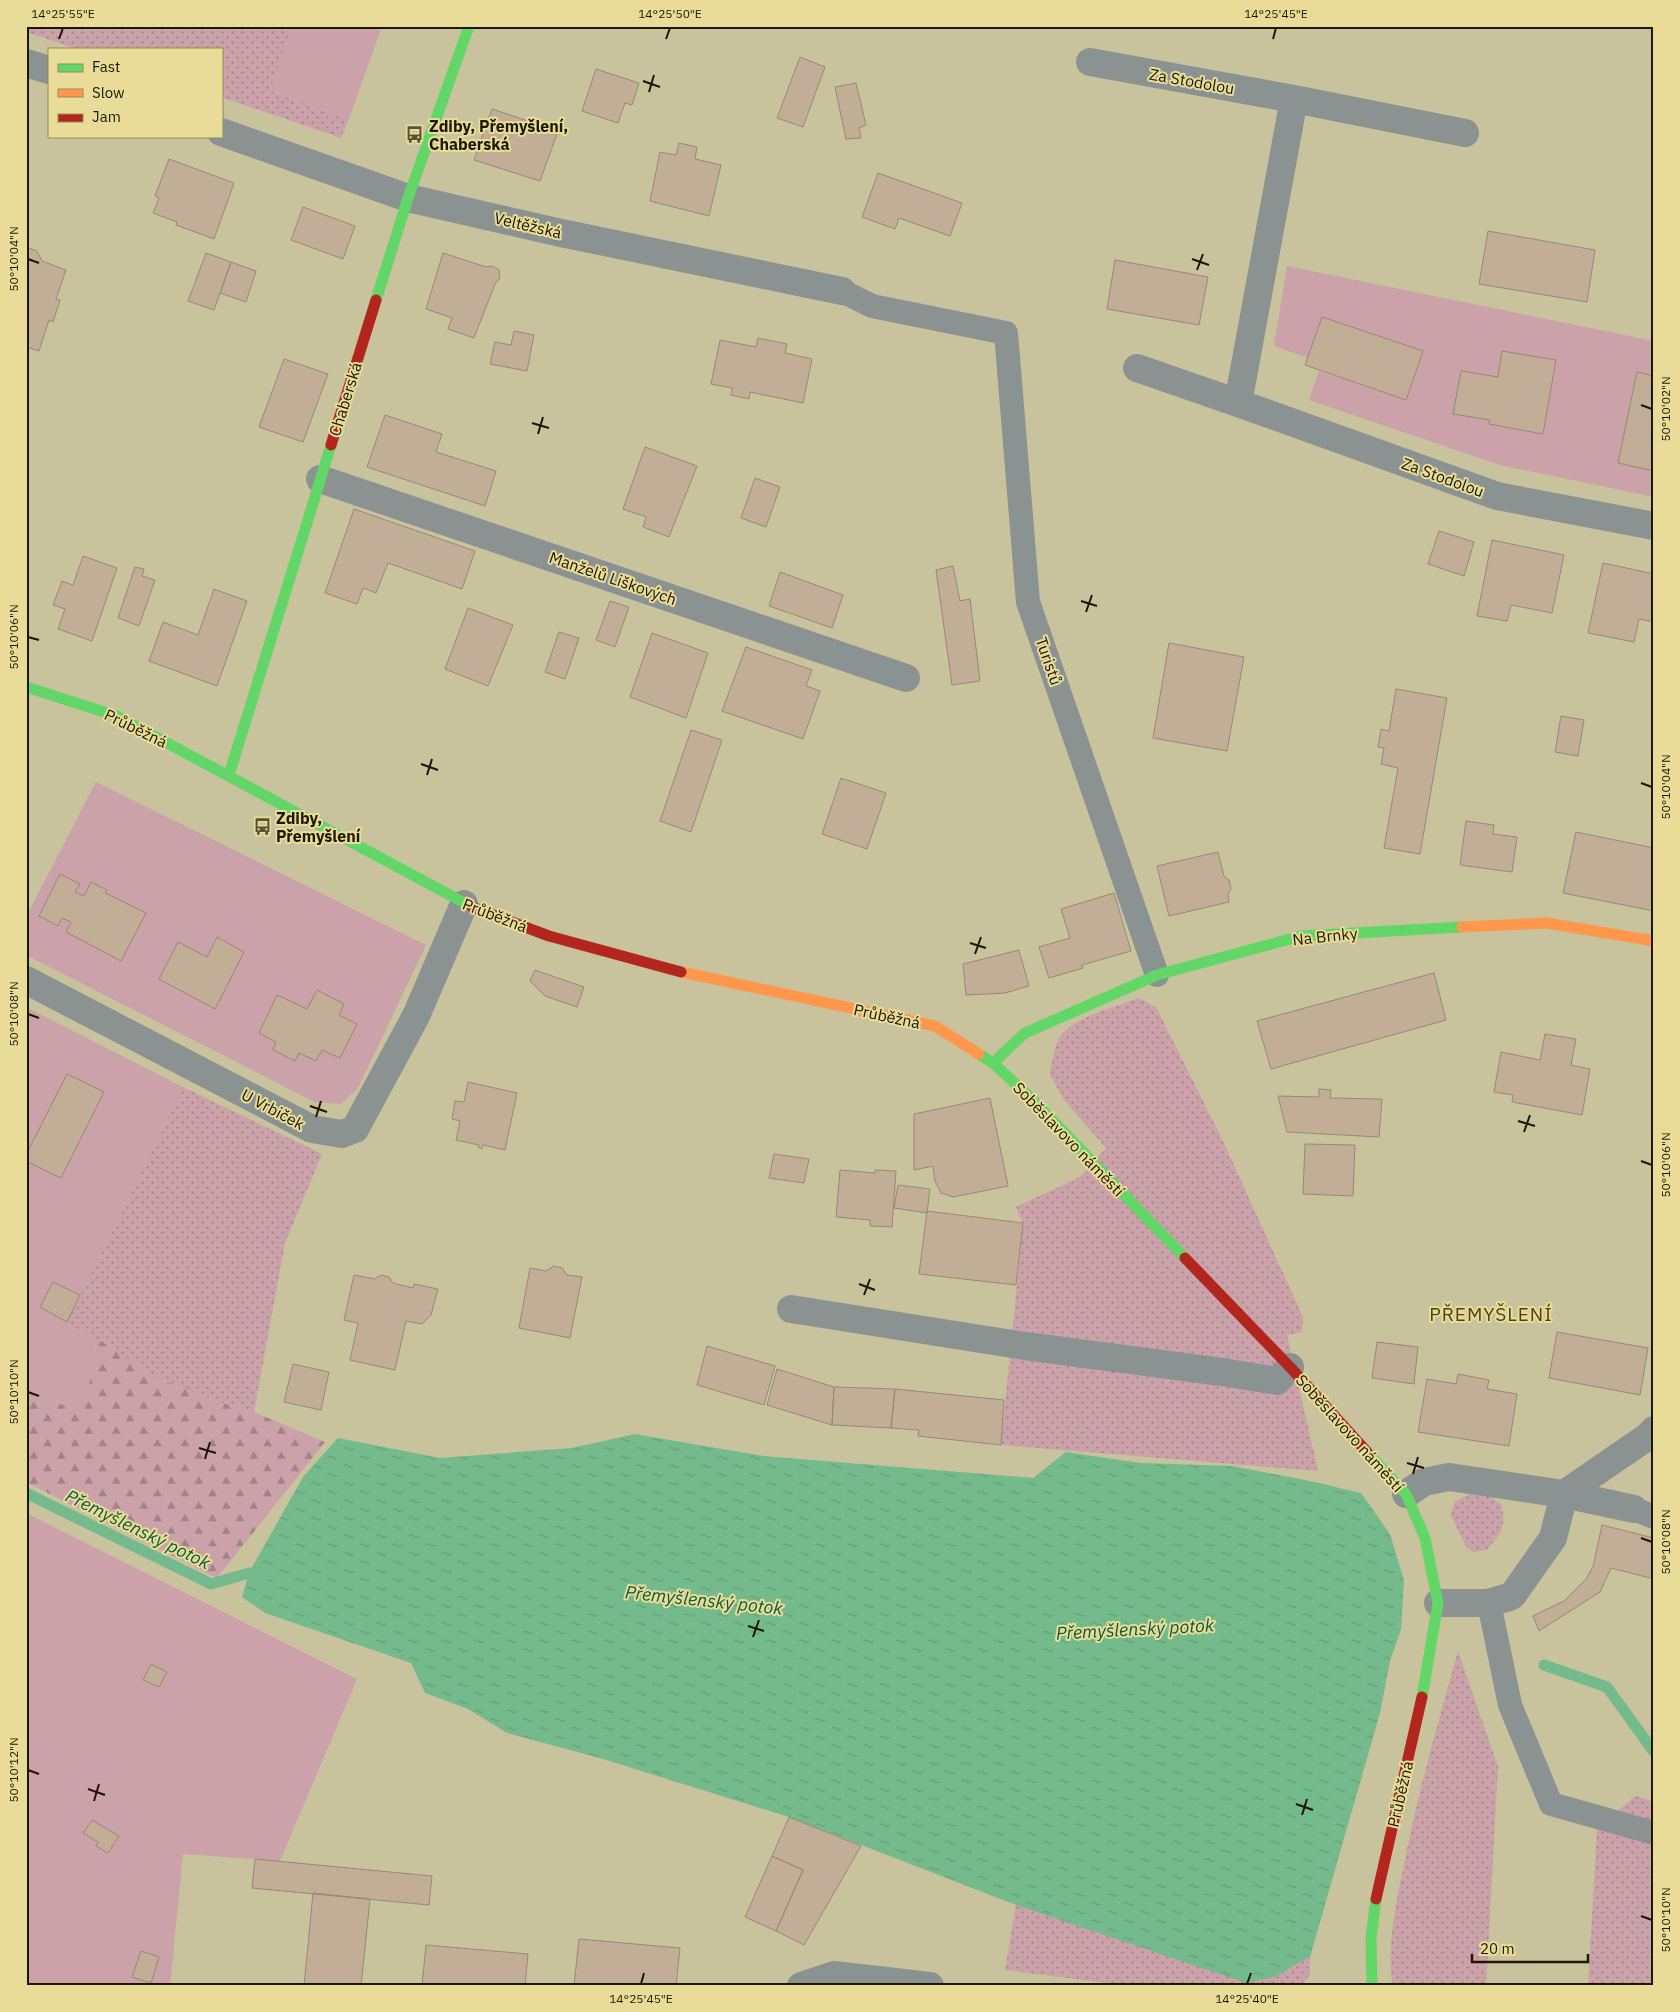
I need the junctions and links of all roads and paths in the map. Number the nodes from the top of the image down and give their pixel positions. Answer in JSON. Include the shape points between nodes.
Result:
{"nodes":[{"id":1,"x":469,"y":26,"type":"edge"},
{"id":2,"x":26,"y":62,"type":"edge"},
{"id":3,"x":1090,"y":62,"type":"dead end"},
{"id":4,"x":48,"y":70,"type":"edge"},
{"id":5,"x":1294,"y":99,"type":"junction"},
{"id":6,"x":222,"y":132,"type":"edge"},
{"id":7,"x":1465,"y":133,"type":"dead end"},
{"id":8,"x":408,"y":198,"type":"junction"},
{"id":9,"x":842,"y":291,"type":"joint"},
{"id":10,"x":1137,"y":368,"type":"dead end"},
{"id":11,"x":1238,"y":403,"type":"junction"},
{"id":12,"x":320,"y":478,"type":"junction"},
{"id":13,"x":1654,"y":526,"type":"edge"},
{"id":14,"x":906,"y":678,"type":"dead end"},
{"id":15,"x":26,"y":687,"type":"edge"},
{"id":16,"x":229,"y":775,"type":"junction"},
{"id":17,"x":464,"y":904,"type":"junction"},
{"id":18,"x":1654,"y":941,"type":"edge"},
{"id":19,"x":1157,"y":975,"type":"junction"},
{"id":20,"x":26,"y":980,"type":"edge"},
{"id":21,"x":993,"y":1063,"type":"junction"},
{"id":22,"x":791,"y":1308,"type":"dead end"},
{"id":23,"x":1290,"y":1367,"type":"junction"},
{"id":24,"x":1654,"y":1430,"type":"edge"},
{"id":25,"x":1406,"y":1494,"type":"junction"},
{"id":26,"x":1564,"y":1494,"type":"junction"},
{"id":27,"x":1644,"y":1513,"type":"edge"},
{"id":28,"x":1438,"y":1603,"type":"junction"},
{"id":29,"x":1489,"y":1603,"type":"junction"},
{"id":30,"x":1654,"y":1833,"type":"edge"},
{"id":31,"x":801,"y":1986,"type":"edge"},
{"id":32,"x":930,"y":1986,"type":"edge"},
{"id":33,"x":1372,"y":1986,"type":"edge"}],
"edges":[{"from":1,"to":8,"type":"street","name":"Chaberská"},
{"from":2,"to":4,"type":"street"},
{"from":3,"to":5,"type":"street","name":"Za Stodolou"},
{"from":5,"to":7,"type":"street","name":"Za Stodolou"},
{"from":5,"to":11,"type":"street"},
{"from":6,"to":8,"type":"street","name":"Veltěžská"},
{"from":8,"to":9,"type":"street","name":"Veltěžská"},
{"from":8,"to":12,"type":"street","name":"Chaberská"},
{"from":9,"to":19,"type":"lane","name":"Turistů","via":[[872,306],[1006,333],[1028,602]]},
{"from":10,"to":11,"type":"street","name":"Za Stodolou"},
{"from":11,"to":13,"type":"street","name":"Za Stodolou","via":[[1497,496]]},
{"from":12,"to":14,"type":"street","name":"Manželů Liškových"},
{"from":12,"to":16,"type":"street","name":"Chaberská"},
{"from":15,"to":16,"type":"street","name":"Průběžná","via":[[117,716]]},
{"from":16,"to":17,"type":"street","name":"Průběžná"},
{"from":17,"to":20,"type":"street","name":"U Vrbiček","via":[[416,1016],[355,1129],[342,1134],[312,1129]]},
{"from":17,"to":21,"type":"street","name":"Průběžná","via":[[549,936],[676,971],[935,1026]]},
{"from":18,"to":19,"type":"street","name":"Na Brnky","via":[[1548,923],[1301,936]]},
{"from":19,"to":21,"type":"street","name":"Na Brnky","via":[[1025,1033]]},
{"from":21,"to":23,"type":"street","name":"Soběslavovo náměstí"},
{"from":22,"to":23,"type":"street","name":"Soběslavovo náměstí","via":[[1277,1382]]},
{"from":23,"to":25,"type":"street","name":"Soběslavovo náměstí"},
{"from":24,"to":26,"type":"street"},
{"from":25,"to":26,"type":"street","via":[[1424,1482],[1449,1477]]},
{"from":25,"to":28,"type":"street","name":"Soběslavovo náměstí","via":[[1425,1538]]},
{"from":26,"to":27,"type":"street"},
{"from":26,"to":29,"type":"street","via":[[1553,1538],[1512,1596]]},
{"from":28,"to":29,"type":"street"},
{"from":28,"to":33,"type":"street","name":"Průběžná","via":[[1427,1676],[1374,1909]]},
{"from":29,"to":30,"type":"lane","via":[[1510,1705],[1551,1804]]},
{"from":31,"to":32,"type":"street","via":[[834,1975]]}]}
